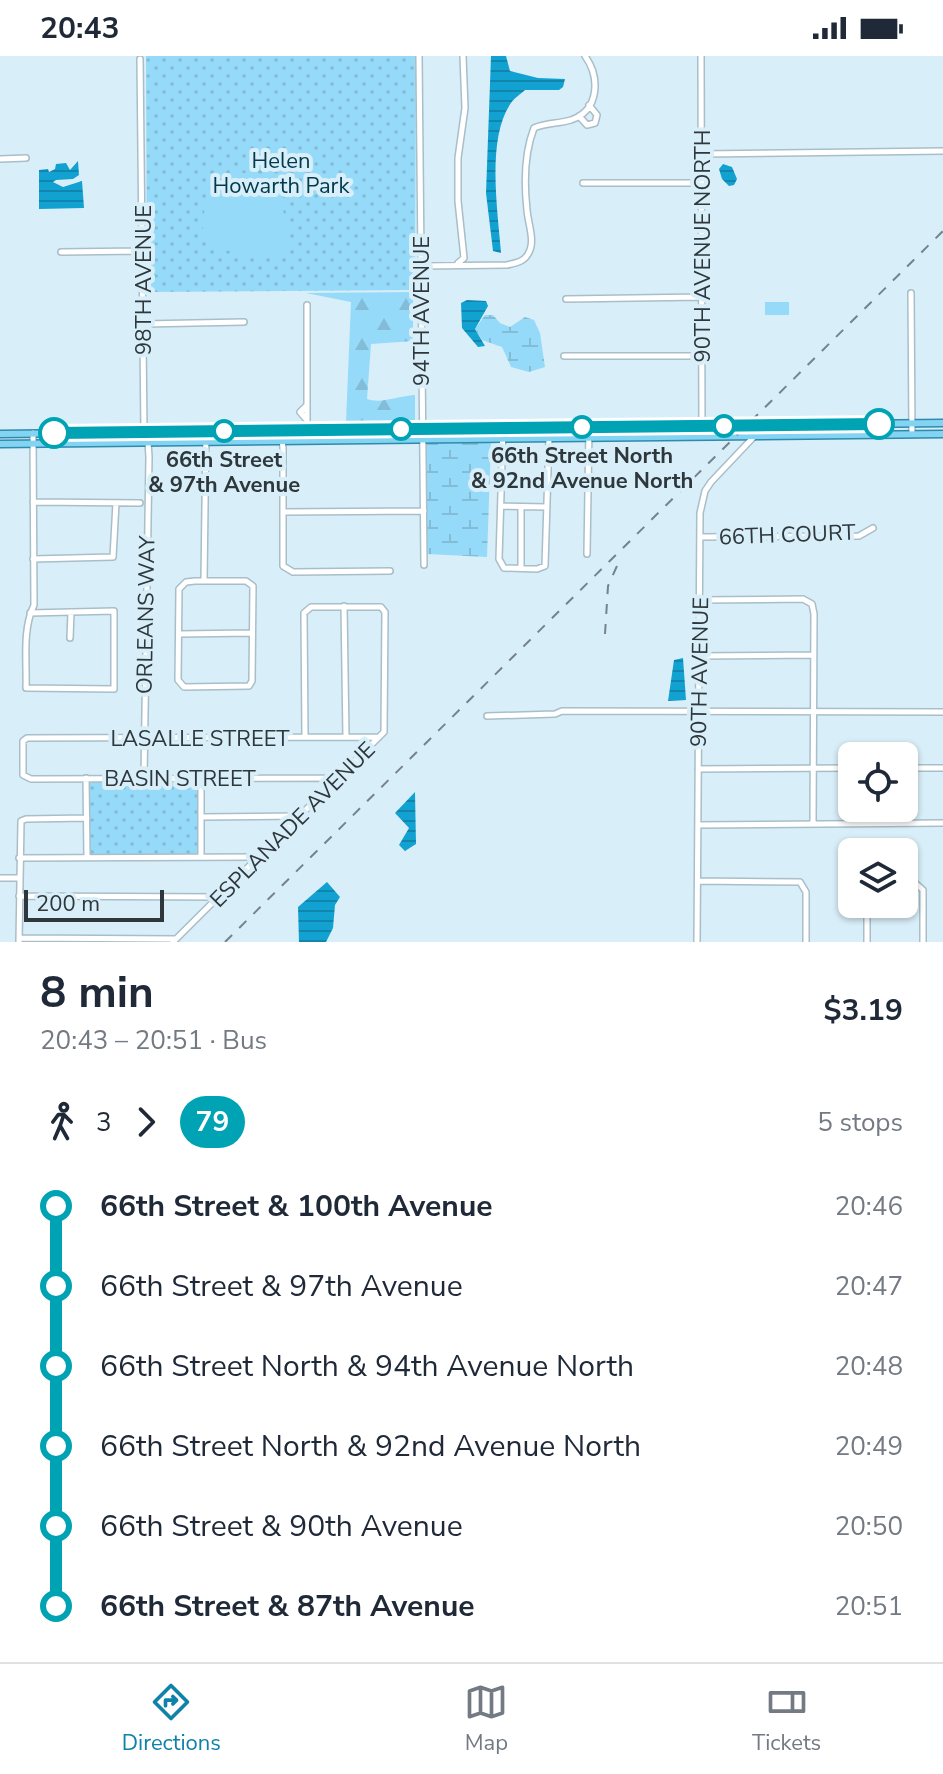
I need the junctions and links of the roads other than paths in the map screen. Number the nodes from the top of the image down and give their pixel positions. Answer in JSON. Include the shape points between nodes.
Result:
{"nodes":[{"id":1,"x":419,"y":56,"type":"edge"},
{"id":2,"x":463,"y":56,"type":"edge"},
{"id":3,"x":585,"y":56,"type":"edge"},
{"id":4,"x":701,"y":56,"type":"edge"},
{"id":5,"x":140,"y":59,"type":"dead end"},
{"id":6,"x":589,"y":105,"type":"junction"},
{"id":7,"x":579,"y":116,"type":"junction"},
{"id":8,"x":943,"y":151,"type":"edge"},
{"id":9,"x":701,"y":154,"type":"junction"},
{"id":10,"x":26,"y":158,"type":"dead end"},
{"id":11,"x":0,"y":159,"type":"edge"},
{"id":12,"x":583,"y":183,"type":"dead end"},
{"id":13,"x":702,"y":183,"type":"junction"},
{"id":14,"x":142,"y":251,"type":"junction"},
{"id":15,"x":61,"y":252,"type":"dead end"},
{"id":16,"x":458,"y":264,"type":"junction"},
{"id":17,"x":421,"y":266,"type":"junction"},
{"id":18,"x":911,"y":293,"type":"dead end"},
{"id":19,"x":702,"y":297,"type":"junction"},
{"id":20,"x":566,"y":299,"type":"dead end"},
{"id":21,"x":307,"y":305,"type":"dead end"},
{"id":22,"x":244,"y":322,"type":"dead end"},
{"id":23,"x":143,"y":324,"type":"junction"},
{"id":24,"x":564,"y":356,"type":"dead end"},
{"id":25,"x":702,"y":356,"type":"junction"},
{"id":26,"x":943,"y":423,"type":"edge"},
{"id":27,"x":912,"y":424,"type":"junction"},
{"id":28,"x":843,"y":425,"type":"junction"},
{"id":29,"x":702,"y":426,"type":"junction"},
{"id":30,"x":764,"y":426,"type":"junction"},
{"id":31,"x":589,"y":427,"type":"junction"},
{"id":32,"x":503,"y":428,"type":"junction"},
{"id":33,"x":422,"y":429,"type":"junction"},
{"id":34,"x":206,"y":431,"type":"junction"},
{"id":35,"x":281,"y":431,"type":"junction"},
{"id":36,"x":307,"y":431,"type":"junction"},
{"id":37,"x":144,"y":432,"type":"junction"},
{"id":38,"x":33,"y":433,"type":"junction"},
{"id":39,"x":0,"y":434,"type":"edge"},
{"id":40,"x":912,"y":434,"type":"junction"},
{"id":41,"x":943,"y":434,"type":"edge"},
{"id":42,"x":843,"y":435,"type":"junction"},
{"id":43,"x":702,"y":436,"type":"junction"},
{"id":44,"x":755,"y":437,"type":"junction"},
{"id":45,"x":503,"y":438,"type":"junction"},
{"id":46,"x":549,"y":438,"type":"junction"},
{"id":47,"x":588,"y":438,"type":"junction"},
{"id":48,"x":422,"y":439,"type":"junction"},
{"id":49,"x":281,"y":440,"type":"junction"},
{"id":50,"x":148,"y":442,"type":"junction"},
{"id":51,"x":206,"y":442,"type":"junction"},
{"id":52,"x":0,"y":444,"type":"edge"},
{"id":53,"x":33,"y":444,"type":"junction"},
{"id":54,"x":148,"y":500,"type":"joint"},
{"id":55,"x":33,"y":502,"type":"junction"},
{"id":56,"x":116,"y":503,"type":"junction"},
{"id":57,"x":140,"y":503,"type":"dead end"},
{"id":58,"x":501,"y":506,"type":"junction"},
{"id":59,"x":521,"y":507,"type":"junction"},
{"id":60,"x":547,"y":507,"type":"junction"},
{"id":61,"x":424,"y":511,"type":"junction"},
{"id":62,"x":283,"y":512,"type":"junction"},
{"id":63,"x":873,"y":528,"type":"dead end"},
{"id":64,"x":701,"y":537,"type":"junction"},
{"id":65,"x":587,"y":554,"type":"dead end"},
{"id":66,"x":33,"y":559,"type":"junction"},
{"id":67,"x":424,"y":565,"type":"dead end"},
{"id":68,"x":521,"y":568,"type":"junction"},
{"id":69,"x":390,"y":571,"type":"dead end"},
{"id":70,"x":204,"y":580,"type":"junction"},
{"id":71,"x":700,"y":600,"type":"junction"},
{"id":72,"x":344,"y":606,"type":"junction"},
{"id":73,"x":71,"y":612,"type":"junction"},
{"id":74,"x":30,"y":613,"type":"junction"},
{"id":75,"x":252,"y":633,"type":"junction"},
{"id":76,"x":179,"y":634,"type":"junction"},
{"id":77,"x":70,"y":638,"type":"dead end"},
{"id":78,"x":813,"y":655,"type":"junction"},
{"id":79,"x":699,"y":656,"type":"junction"},
{"id":80,"x":699,"y":712,"type":"junction"},
{"id":81,"x":813,"y":712,"type":"junction"},
{"id":82,"x":943,"y":712,"type":"edge"},
{"id":83,"x":487,"y":716,"type":"dead end"},
{"id":84,"x":305,"y":737,"type":"junction"},
{"id":85,"x":346,"y":737,"type":"junction"},
{"id":86,"x":379,"y":737,"type":"junction"},
{"id":87,"x":143,"y":738,"type":"junction"},
{"id":88,"x":838,"y":768,"type":"edge"},
{"id":89,"x":918,"y":768,"type":"edge"},
{"id":90,"x":943,"y":768,"type":"edge"},
{"id":91,"x":698,"y":769,"type":"junction"},
{"id":92,"x":813,"y":769,"type":"junction"},
{"id":93,"x":23,"y":775,"type":"joint"},
{"id":94,"x":201,"y":777,"type":"junction"},
{"id":95,"x":86,"y":778,"type":"junction"},
{"id":96,"x":144,"y":778,"type":"junction"},
{"id":97,"x":339,"y":778,"type":"junction"},
{"id":98,"x":298,"y":816,"type":"junction"},
{"id":99,"x":201,"y":817,"type":"junction"},
{"id":100,"x":87,"y":818,"type":"junction"},
{"id":101,"x":943,"y":823,"type":"edge"},
{"id":102,"x":813,"y":824,"type":"junction"},
{"id":103,"x":698,"y":825,"type":"junction"},
{"id":104,"x":87,"y":857,"type":"junction"},
{"id":105,"x":201,"y":857,"type":"junction"},
{"id":106,"x":258,"y":857,"type":"junction"},
{"id":107,"x":19,"y":858,"type":"junction"},
{"id":108,"x":0,"y":878,"type":"edge"},
{"id":109,"x":18,"y":878,"type":"junction"},
{"id":110,"x":698,"y":881,"type":"junction"},
{"id":111,"x":918,"y":886,"type":"edge"},
{"id":112,"x":19,"y":896,"type":"junction"},
{"id":113,"x":218,"y":897,"type":"junction"},
{"id":114,"x":867,"y":918,"type":"edge"},
{"id":115,"x":19,"y":940,"type":"edge"},
{"id":116,"x":174,"y":940,"type":"edge"},
{"id":117,"x":697,"y":942,"type":"edge"},
{"id":118,"x":806,"y":942,"type":"edge"},
{"id":119,"x":867,"y":942,"type":"edge"},
{"id":120,"x":923,"y":942,"type":"edge"}],
"edges":[{"from":1,"to":17,"type":"street","name":"94TH AVENUE"},
{"from":2,"to":16,"type":"street","via":[[458,201],[464,258]]},
{"from":3,"to":6,"type":"street","via":[[597,91]]},
{"from":4,"to":9,"type":"street","name":"90TH AVENUE NORTH"},
{"from":5,"to":14,"type":"street","name":"98TH AVENUE"},
{"from":6,"to":7,"type":"street"},
{"from":6,"to":7,"type":"street","via":[[597,115],[595,123],[587,125]]},
{"from":7,"to":16,"type":"street","via":[[534,128],[528,143],[532,244],[527,256],[507,265]]},
{"from":8,"to":9,"type":"street"},
{"from":9,"to":13,"type":"street","name":"90TH AVENUE NORTH"},
{"from":10,"to":11,"type":"street"},
{"from":12,"to":13,"type":"street"},
{"from":13,"to":19,"type":"street","name":"90TH AVENUE NORTH"},
{"from":14,"to":15,"type":"street"},
{"from":14,"to":23,"type":"street","name":"98TH AVENUE"},
{"from":16,"to":17,"type":"street"},
{"from":17,"to":33,"type":"street","name":"94TH AVENUE"},
{"from":18,"to":27,"type":"street"},
{"from":19,"to":20,"type":"street"},
{"from":19,"to":25,"type":"street","name":"90TH AVENUE NORTH"},
{"from":21,"to":36,"type":"street"},
{"from":22,"to":23,"type":"street"},
{"from":23,"to":37,"type":"street","name":"98TH AVENUE"},
{"from":24,"to":25,"type":"street"},
{"from":25,"to":29,"type":"street","name":"90TH AVENUE NORTH"},
{"from":26,"to":27,"type":"main road"},
{"from":27,"to":28,"type":"main road"},
{"from":27,"to":40,"type":"street"},
{"from":28,"to":30,"type":"main road"},
{"from":28,"to":42,"type":"main road"},
{"from":29,"to":30,"type":"main road"},
{"from":29,"to":31,"type":"main road"},
{"from":29,"to":43,"type":"street","name":"90TH AVENUE NORTH"},
{"from":30,"to":44,"type":"street","name":"90TH AVENUE"},
{"from":31,"to":32,"type":"main road"},
{"from":31,"to":47,"type":"street"},
{"from":32,"to":33,"type":"main road"},
{"from":32,"to":45,"type":"street"},
{"from":33,"to":36,"type":"main road"},
{"from":33,"to":48,"type":"street","name":"94TH AVENUE"},
{"from":34,"to":35,"type":"main road"},
{"from":34,"to":37,"type":"main road"},
{"from":34,"to":51,"type":"street"},
{"from":35,"to":36,"type":"main road"},
{"from":35,"to":49,"type":"street"},
{"from":37,"to":38,"type":"main road"},
{"from":37,"to":50,"type":"street","name":"98TH AVENUE"},
{"from":38,"to":39,"type":"main road"},
{"from":38,"to":53,"type":"street"},
{"from":40,"to":41,"type":"main road"},
{"from":40,"to":42,"type":"main road"},
{"from":42,"to":44,"type":"main road"},
{"from":43,"to":44,"type":"main road"},
{"from":43,"to":47,"type":"main road"},
{"from":44,"to":64,"type":"street","name":"90TH AVENUE","via":[[705,491]]},
{"from":45,"to":46,"type":"main road"},
{"from":45,"to":48,"type":"main road"},
{"from":45,"to":58,"type":"street"},
{"from":46,"to":47,"type":"main road"},
{"from":46,"to":60,"type":"street"},
{"from":47,"to":65,"type":"street"},
{"from":48,"to":49,"type":"main road"},
{"from":48,"to":61,"type":"street","name":"94TH AVENUE"},
{"from":49,"to":51,"type":"main road"},
{"from":49,"to":62,"type":"street"},
{"from":50,"to":51,"type":"main road"},
{"from":50,"to":53,"type":"main road"},
{"from":50,"to":54,"type":"street","name":"98TH AVENUE"},
{"from":51,"to":70,"type":"street"},
{"from":52,"to":53,"type":"main road"},
{"from":53,"to":55,"type":"street"},
{"from":54,"to":87,"type":"street","name":"ORLEANS WAY"},
{"from":55,"to":56,"type":"street"},
{"from":55,"to":66,"type":"street"},
{"from":56,"to":57,"type":"street"},
{"from":56,"to":66,"type":"street","via":[[113,557]]},
{"from":58,"to":59,"type":"street"},
{"from":58,"to":68,"type":"street","via":[[500,563]]},
{"from":59,"to":60,"type":"street"},
{"from":59,"to":68,"type":"street"},
{"from":60,"to":68,"type":"street","via":[[545,566]]},
{"from":61,"to":62,"type":"street"},
{"from":61,"to":67,"type":"street","name":"94TH AVENUE"},
{"from":62,"to":69,"type":"street","via":[[285,569]]},
{"from":63,"to":64,"type":"street","name":"66TH COURT","via":[[859,536]]},
{"from":64,"to":71,"type":"street","name":"90TH AVENUE"},
{"from":66,"to":74,"type":"street"},
{"from":70,"to":75,"type":"street","via":[[251,583]]},
{"from":70,"to":76,"type":"street","via":[[180,585]]},
{"from":71,"to":78,"type":"street","via":[[807,600],[813,608]]},
{"from":71,"to":79,"type":"street","name":"90TH AVENUE"},
{"from":72,"to":84,"type":"street","via":[[311,607],[304,613]]},
{"from":72,"to":85,"type":"street"},
{"from":72,"to":86,"type":"street","name":"ESPLANADE AVENUE","via":[[375,606],[385,612],[386,728]]},
{"from":73,"to":74,"type":"street"},
{"from":73,"to":74,"type":"street","via":[[114,611],[114,689],[26,688]]},
{"from":73,"to":77,"type":"street"},
{"from":75,"to":76,"type":"street"},
{"from":75,"to":76,"type":"street","via":[[249,686],[184,687],[178,680]]},
{"from":78,"to":79,"type":"street"},
{"from":78,"to":81,"type":"street"},
{"from":79,"to":80,"type":"street","name":"90TH AVENUE"},
{"from":80,"to":81,"type":"street"},
{"from":80,"to":83,"type":"street"},
{"from":80,"to":91,"type":"street","name":"90TH AVENUE"},
{"from":81,"to":82,"type":"street"},
{"from":81,"to":92,"type":"street"},
{"from":84,"to":85,"type":"street","name":"LASALLE STREET"},
{"from":84,"to":87,"type":"street","name":"LASALLE STREET"},
{"from":85,"to":86,"type":"street","name":"LASALLE STREET"},
{"from":86,"to":97,"type":"street","name":"ESPLANADE AVENUE"},
{"from":87,"to":93,"type":"street","name":"LASALLE STREET","via":[[27,738]]},
{"from":87,"to":96,"type":"street","name":"ORLEANS WAY"},
{"from":88,"to":92,"type":"street"},
{"from":89,"to":90,"type":"street"},
{"from":91,"to":92,"type":"street"},
{"from":91,"to":103,"type":"street","name":"90TH AVENUE"},
{"from":92,"to":102,"type":"street"},
{"from":93,"to":95,"type":"street","name":"BASIN STREET"},
{"from":94,"to":96,"type":"street","name":"BASIN STREET"},
{"from":94,"to":97,"type":"street","name":"BASIN STREET"},
{"from":94,"to":99,"type":"street"},
{"from":95,"to":96,"type":"street","name":"BASIN STREET"},
{"from":95,"to":100,"type":"street"},
{"from":97,"to":98,"type":"street","name":"ESPLANADE AVENUE"},
{"from":98,"to":99,"type":"street"},
{"from":98,"to":106,"type":"street","name":"ESPLANADE AVENUE"},
{"from":99,"to":105,"type":"street"},
{"from":100,"to":104,"type":"street"},
{"from":100,"to":107,"type":"street","via":[[21,821]]},
{"from":101,"to":102,"type":"street"},
{"from":102,"to":103,"type":"street"},
{"from":103,"to":110,"type":"street","name":"90TH AVENUE"},
{"from":104,"to":105,"type":"street"},
{"from":104,"to":107,"type":"street"},
{"from":105,"to":106,"type":"street"},
{"from":106,"to":113,"type":"street","name":"ESPLANADE AVENUE"},
{"from":107,"to":109,"type":"street"},
{"from":108,"to":109,"type":"street"},
{"from":109,"to":112,"type":"street"},
{"from":110,"to":117,"type":"street","name":"90TH AVENUE"},
{"from":110,"to":118,"type":"street","via":[[800,882],[806,892]]},
{"from":111,"to":120,"type":"street","via":[[923,890]]},
{"from":112,"to":113,"type":"street"},
{"from":112,"to":115,"type":"street"},
{"from":113,"to":116,"type":"street","name":"ESPLANADE AVENUE"},
{"from":114,"to":119,"type":"street"},
{"from":115,"to":116,"type":"street"}]}
